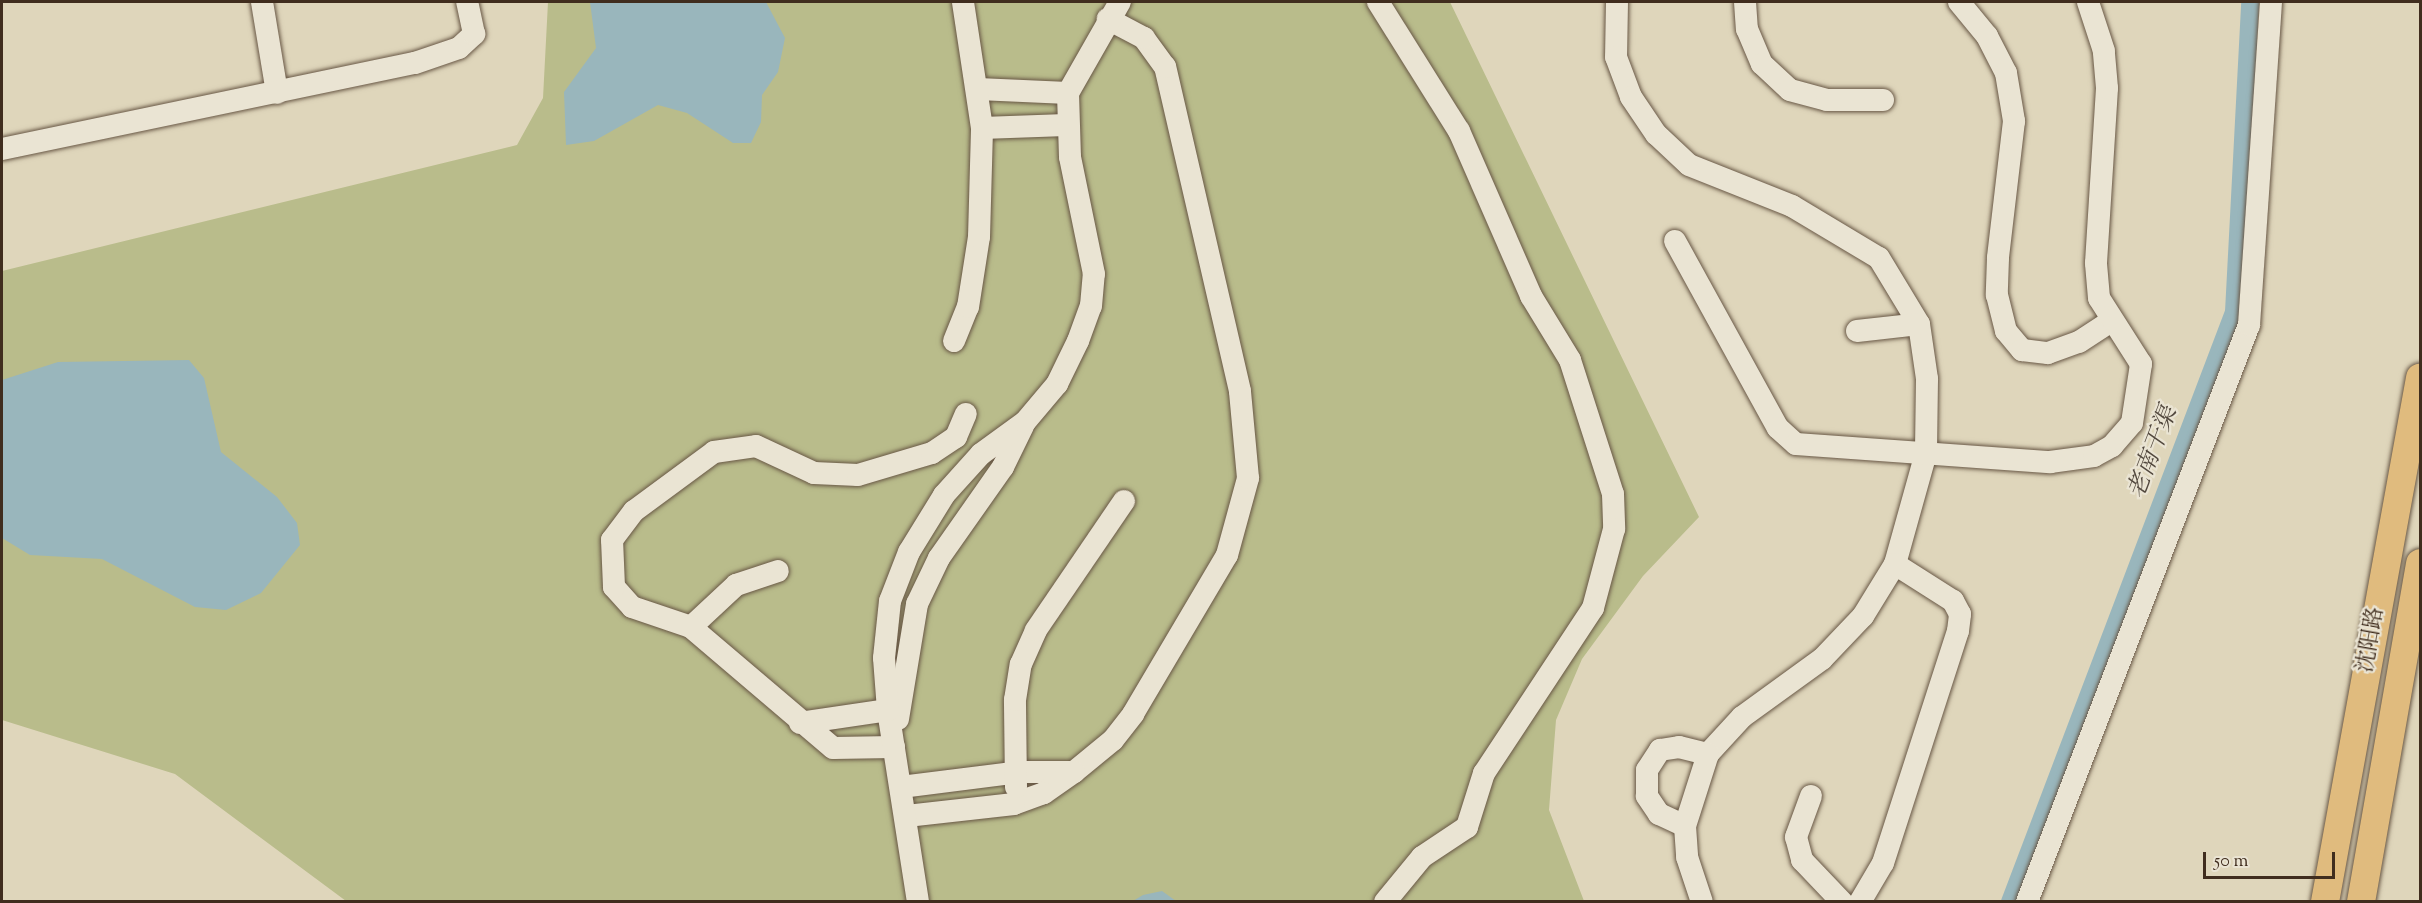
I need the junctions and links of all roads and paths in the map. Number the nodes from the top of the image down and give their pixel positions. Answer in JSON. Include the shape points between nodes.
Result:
{"nodes":[{"id":1,"x":262,"y":2,"type":"edge"},
{"id":2,"x":467,"y":2,"type":"edge"},
{"id":3,"x":963,"y":2,"type":"edge"},
{"id":4,"x":1139,"y":2,"type":"edge"},
{"id":5,"x":1378,"y":2,"type":"edge"},
{"id":6,"x":1617,"y":2,"type":"edge"},
{"id":7,"x":1745,"y":2,"type":"edge"},
{"id":8,"x":1959,"y":2,"type":"edge"},
{"id":9,"x":2088,"y":2,"type":"edge"},
{"id":10,"x":2271,"y":2,"type":"edge"},
{"id":11,"x":1114,"y":10,"type":"edge"},
{"id":12,"x":978,"y":89,"type":"junction"},
{"id":13,"x":277,"y":93,"type":"junction"},
{"id":14,"x":1068,"y":93,"type":"junction"},
{"id":15,"x":1883,"y":100,"type":"dead end"},
{"id":16,"x":1066,"y":125,"type":"junction"},
{"id":17,"x":982,"y":128,"type":"junction"},
{"id":18,"x":2,"y":149,"type":"edge"},
{"id":19,"x":1675,"y":241,"type":"dead end"},
{"id":20,"x":2110,"y":322,"type":"junction"},
{"id":21,"x":1919,"y":324,"type":"junction"},
{"id":22,"x":1857,"y":331,"type":"dead end"},
{"id":23,"x":954,"y":341,"type":"dead end"},
{"id":24,"x":2421,"y":378,"type":"edge"},
{"id":25,"x":966,"y":414,"type":"dead end"},
{"id":26,"x":1025,"y":422,"type":"junction"},
{"id":27,"x":1926,"y":453,"type":"junction"},
{"id":28,"x":1124,"y":501,"type":"dead end"},
{"id":29,"x":2421,"y":563,"type":"edge"},
{"id":30,"x":1895,"y":564,"type":"junction"},
{"id":31,"x":778,"y":571,"type":"dead end"},
{"id":32,"x":691,"y":627,"type":"junction"},
{"id":33,"x":888,"y":710,"type":"junction"},
{"id":34,"x":800,"y":723,"type":"junction"},
{"id":35,"x":894,"y":747,"type":"junction"},
{"id":36,"x":1708,"y":754,"type":"junction"},
{"id":37,"x":1019,"y":772,"type":"junction"},
{"id":38,"x":1074,"y":772,"type":"junction"},
{"id":39,"x":901,"y":787,"type":"junction"},
{"id":40,"x":1811,"y":796,"type":"dead end"},
{"id":41,"x":1014,"y":804,"type":"junction"},
{"id":42,"x":907,"y":816,"type":"junction"},
{"id":43,"x":1685,"y":826,"type":"junction"},
{"id":44,"x":918,"y":902,"type":"edge"},
{"id":45,"x":1385,"y":902,"type":"edge"},
{"id":46,"x":1702,"y":902,"type":"edge"},
{"id":47,"x":1842,"y":902,"type":"edge"},
{"id":48,"x":1860,"y":902,"type":"edge"},
{"id":49,"x":2027,"y":902,"type":"edge"},
{"id":50,"x":2325,"y":902,"type":"edge"},
{"id":51,"x":2361,"y":902,"type":"edge"}],
"edges":[{"from":1,"to":13,"type":"street"},
{"from":2,"to":13,"type":"street","via":[[474,34],[459,48]]},
{"from":3,"to":12,"type":"street"},
{"from":4,"to":11,"type":"street"},
{"from":5,"to":45,"type":"street","via":[[1458,131],[1531,296],[1570,360],[1613,494],[1614,529],[1593,608],[1484,773],[1467,827],[1422,857]]},
{"from":6,"to":21,"type":"street","via":[[1616,57],[1631,97],[1656,134],[1689,165],[1792,206],[1879,258]]},
{"from":7,"to":15,"type":"street","via":[[1747,29],[1762,64],[1790,90],[1827,100]]},
{"from":8,"to":20,"type":"street","via":[[1987,36],[2006,74],[2014,121],[1998,258],[1997,295],[2006,331],[2022,350],[2048,353],[2079,342]]},
{"from":9,"to":20,"type":"street","via":[[2104,51],[2108,88],[2096,263],[2099,298]]},
{"from":10,"to":49,"type":"street","via":[[2249,325]]},
{"from":11,"to":14,"type":"street"},
{"from":11,"to":38,"type":"street","via":[[1144,38],[1165,67],[1240,391],[1248,478],[1221,565],[1133,714],[1113,740]]},
{"from":12,"to":14,"type":"street"},
{"from":12,"to":17,"type":"street"},
{"from":13,"to":18,"type":"street"},
{"from":14,"to":16,"type":"street"},
{"from":16,"to":17,"type":"street"},
{"from":16,"to":26,"type":"street","via":[[1094,274],[1091,306],[1057,384]]},
{"from":17,"to":23,"type":"street","via":[[979,237],[968,307]]},
{"from":19,"to":27,"type":"street","via":[[1778,428],[1796,444]]},
{"from":20,"to":27,"type":"street","via":[[2141,364],[2132,423],[2112,446],[2094,456],[2050,462]]},
{"from":21,"to":22,"type":"street"},
{"from":21,"to":27,"type":"street","via":[[1927,379]]},
{"from":24,"to":50,"type":"main road","name":"沈阳路"},
{"from":25,"to":32,"type":"street","via":[[956,437],[933,453],[858,475],[814,473],[784,455],[756,446],[732,446],[714,452],[634,511],[612,540],[614,587],[632,607]]},
{"from":26,"to":33,"type":"street","via":[[981,454],[944,495],[909,552],[890,601],[884,658]]},
{"from":26,"to":35,"type":"street","via":[[1003,467],[939,558],[917,604]]},
{"from":27,"to":30,"type":"street"},
{"from":28,"to":37,"type":"street","via":[[1036,630],[1022,664],[1015,700]]},
{"from":29,"to":51,"type":"main road","name":"沈阳路"},
{"from":30,"to":36,"type":"street","via":[[1863,616],[1822,658],[1742,717]]},
{"from":30,"to":48,"type":"street","via":[[1953,601],[1960,614],[1883,863]]},
{"from":31,"to":32,"type":"street","via":[[736,585]]},
{"from":32,"to":34,"type":"street"},
{"from":33,"to":34,"type":"street"},
{"from":33,"to":35,"type":"street"},
{"from":34,"to":35,"type":"street","via":[[833,748]]},
{"from":35,"to":39,"type":"street"},
{"from":36,"to":43,"type":"street"},
{"from":36,"to":43,"type":"street","via":[[1679,747],[1660,750],[1647,770],[1647,796],[1659,814]]},
{"from":37,"to":38,"type":"street"},
{"from":37,"to":39,"type":"street"},
{"from":37,"to":41,"type":"street"},
{"from":38,"to":41,"type":"street","via":[[1044,793]]},
{"from":39,"to":42,"type":"street"},
{"from":40,"to":47,"type":"street","via":[[1801,813],[1797,837],[1802,860]]},
{"from":41,"to":42,"type":"street"},
{"from":42,"to":44,"type":"street"},
{"from":43,"to":46,"type":"street","via":[[1688,857]]}]}
